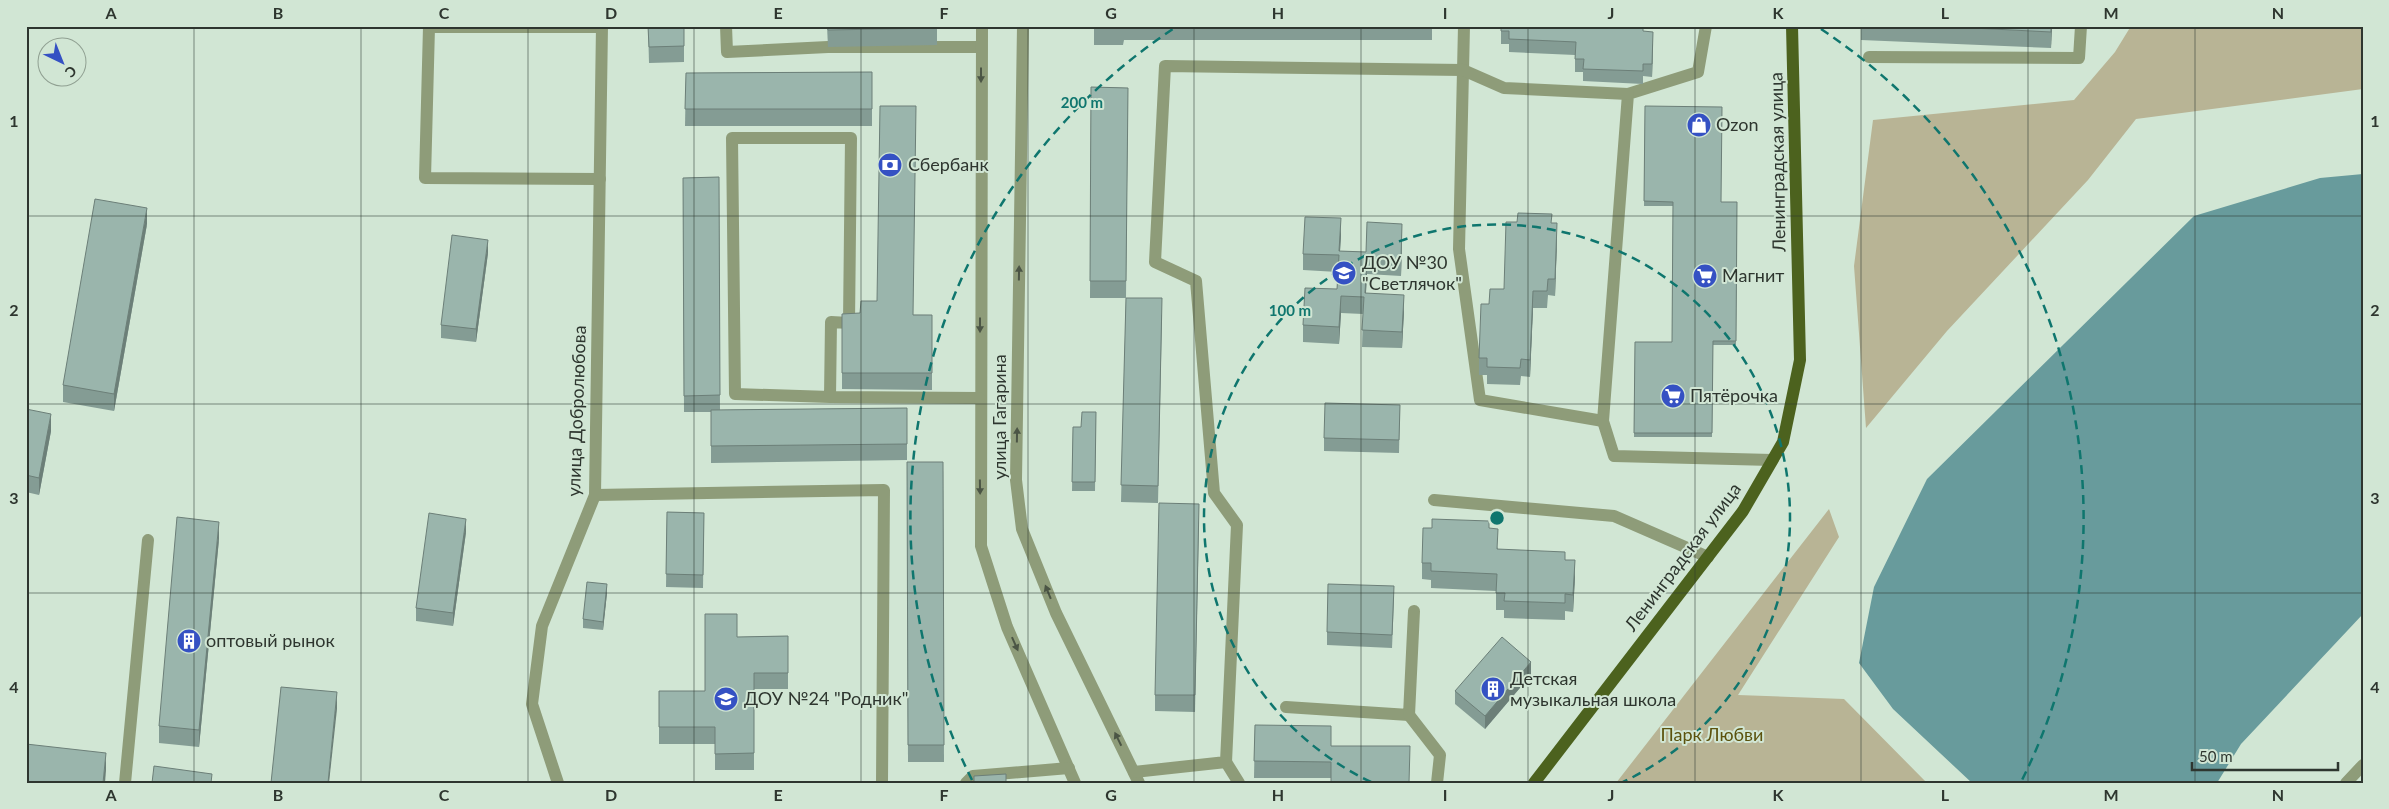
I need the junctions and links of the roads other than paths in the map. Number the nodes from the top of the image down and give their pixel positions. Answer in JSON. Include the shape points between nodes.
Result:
{"nodes":[{"id":1,"x":602,"y":26,"type":"edge"},
{"id":2,"x":726,"y":26,"type":"edge"},
{"id":3,"x":982,"y":26,"type":"edge"},
{"id":4,"x":1023,"y":26,"type":"edge"},
{"id":5,"x":1464,"y":26,"type":"edge"},
{"id":6,"x":1706,"y":26,"type":"edge"},
{"id":7,"x":1792,"y":26,"type":"edge"},
{"id":8,"x":2081,"y":26,"type":"edge"},
{"id":9,"x":828,"y":33,"type":"edge"},
{"id":10,"x":828,"y":47,"type":"junction"},
{"id":11,"x":981,"y":47,"type":"junction"},
{"id":12,"x":1869,"y":57,"type":"dead end"},
{"id":13,"x":1463,"y":70,"type":"junction"},
{"id":14,"x":1628,"y":94,"type":"junction"},
{"id":15,"x":600,"y":179,"type":"junction"},
{"id":16,"x":830,"y":398,"type":"junction"},
{"id":17,"x":979,"y":398,"type":"junction"},
{"id":18,"x":1603,"y":420,"type":"junction"},
{"id":19,"x":1772,"y":460,"type":"junction"},
{"id":20,"x":595,"y":496,"type":"junction"},
{"id":21,"x":1434,"y":500,"type":"dead end"},
{"id":22,"x":148,"y":540,"type":"dead end"},
{"id":23,"x":1708,"y":557,"type":"junction"},
{"id":24,"x":1414,"y":611,"type":"dead end"},
{"id":25,"x":1286,"y":707,"type":"dead end"},
{"id":26,"x":1409,"y":715,"type":"junction"},
{"id":27,"x":1226,"y":762,"type":"junction"},
{"id":28,"x":2363,"y":765,"type":"edge"},
{"id":29,"x":1069,"y":768,"type":"junction"},
{"id":30,"x":1136,"y":777,"type":"edge"},
{"id":31,"x":125,"y":783,"type":"edge"},
{"id":32,"x":558,"y":783,"type":"edge"},
{"id":33,"x":882,"y":783,"type":"edge"},
{"id":34,"x":966,"y":783,"type":"edge"},
{"id":35,"x":1075,"y":783,"type":"edge"},
{"id":36,"x":1239,"y":783,"type":"edge"},
{"id":37,"x":1437,"y":783,"type":"edge"},
{"id":38,"x":1534,"y":783,"type":"edge"},
{"id":39,"x":2346,"y":783,"type":"edge"}],
"edges":[{"from":1,"to":15,"type":"street","name":"улица Добролюбова"},
{"from":1,"to":15,"type":"street","via":[[429,27],[425,178]]},
{"from":2,"to":10,"type":"street","via":[[727,52]]},
{"from":3,"to":11,"type":"street","name":"улица Гагарина"},
{"from":30,"to":4,"type":"street","name":"улица Гагарина","one_way":true,"via":[[1056,613],[1022,529],[1016,480]]},
{"from":5,"to":13,"type":"street"},
{"from":6,"to":14,"type":"street","via":[[1698,72]]},
{"from":7,"to":19,"type":"main road","name":"Ленинградская улица","via":[[1800,360],[1783,442]]},
{"from":8,"to":12,"type":"street","via":[[2079,58]]},
{"from":9,"to":10,"type":"street"},
{"from":10,"to":11,"type":"street"},
{"from":11,"to":17,"type":"street","name":"улица Гагарина","one_way":true},
{"from":13,"to":14,"type":"street","via":[[1504,88]]},
{"from":13,"to":18,"type":"street","via":[[1459,249],[1480,400]]},
{"from":13,"to":27,"type":"street","via":[[1165,66],[1156,262],[1196,281],[1214,493],[1236,525]]},
{"from":14,"to":18,"type":"street"},
{"from":15,"to":20,"type":"street","name":"улица Добролюбова"},
{"from":16,"to":16,"type":"street","via":[[831,322],[849,323],[850,138],[732,138],[735,394]]},
{"from":16,"to":17,"type":"street"},
{"from":17,"to":29,"type":"street","name":"улица Гагарина","one_way":true,"via":[[981,546],[1007,627]]},
{"from":18,"to":19,"type":"street","via":[[1614,456]]},
{"from":19,"to":23,"type":"main road","name":"Ленинградская улица","via":[[1743,511]]},
{"from":20,"to":32,"type":"street","name":"улица Добролюбова","via":[[542,626],[533,694],[532,704]]},
{"from":20,"to":33,"type":"street","via":[[884,490]]},
{"from":21,"to":23,"type":"street","via":[[1614,516]]},
{"from":22,"to":31,"type":"street"},
{"from":23,"to":38,"type":"main road","name":"Ленинградская улица"},
{"from":24,"to":26,"type":"street"},
{"from":25,"to":26,"type":"street"},
{"from":26,"to":37,"type":"street","via":[[1440,755]]},
{"from":27,"to":30,"type":"street"},
{"from":27,"to":36,"type":"street"},
{"from":28,"to":39,"type":"street"},
{"from":29,"to":34,"type":"street","via":[[973,776]]},
{"from":29,"to":35,"type":"street","name":"улица Гагарина"}]}
